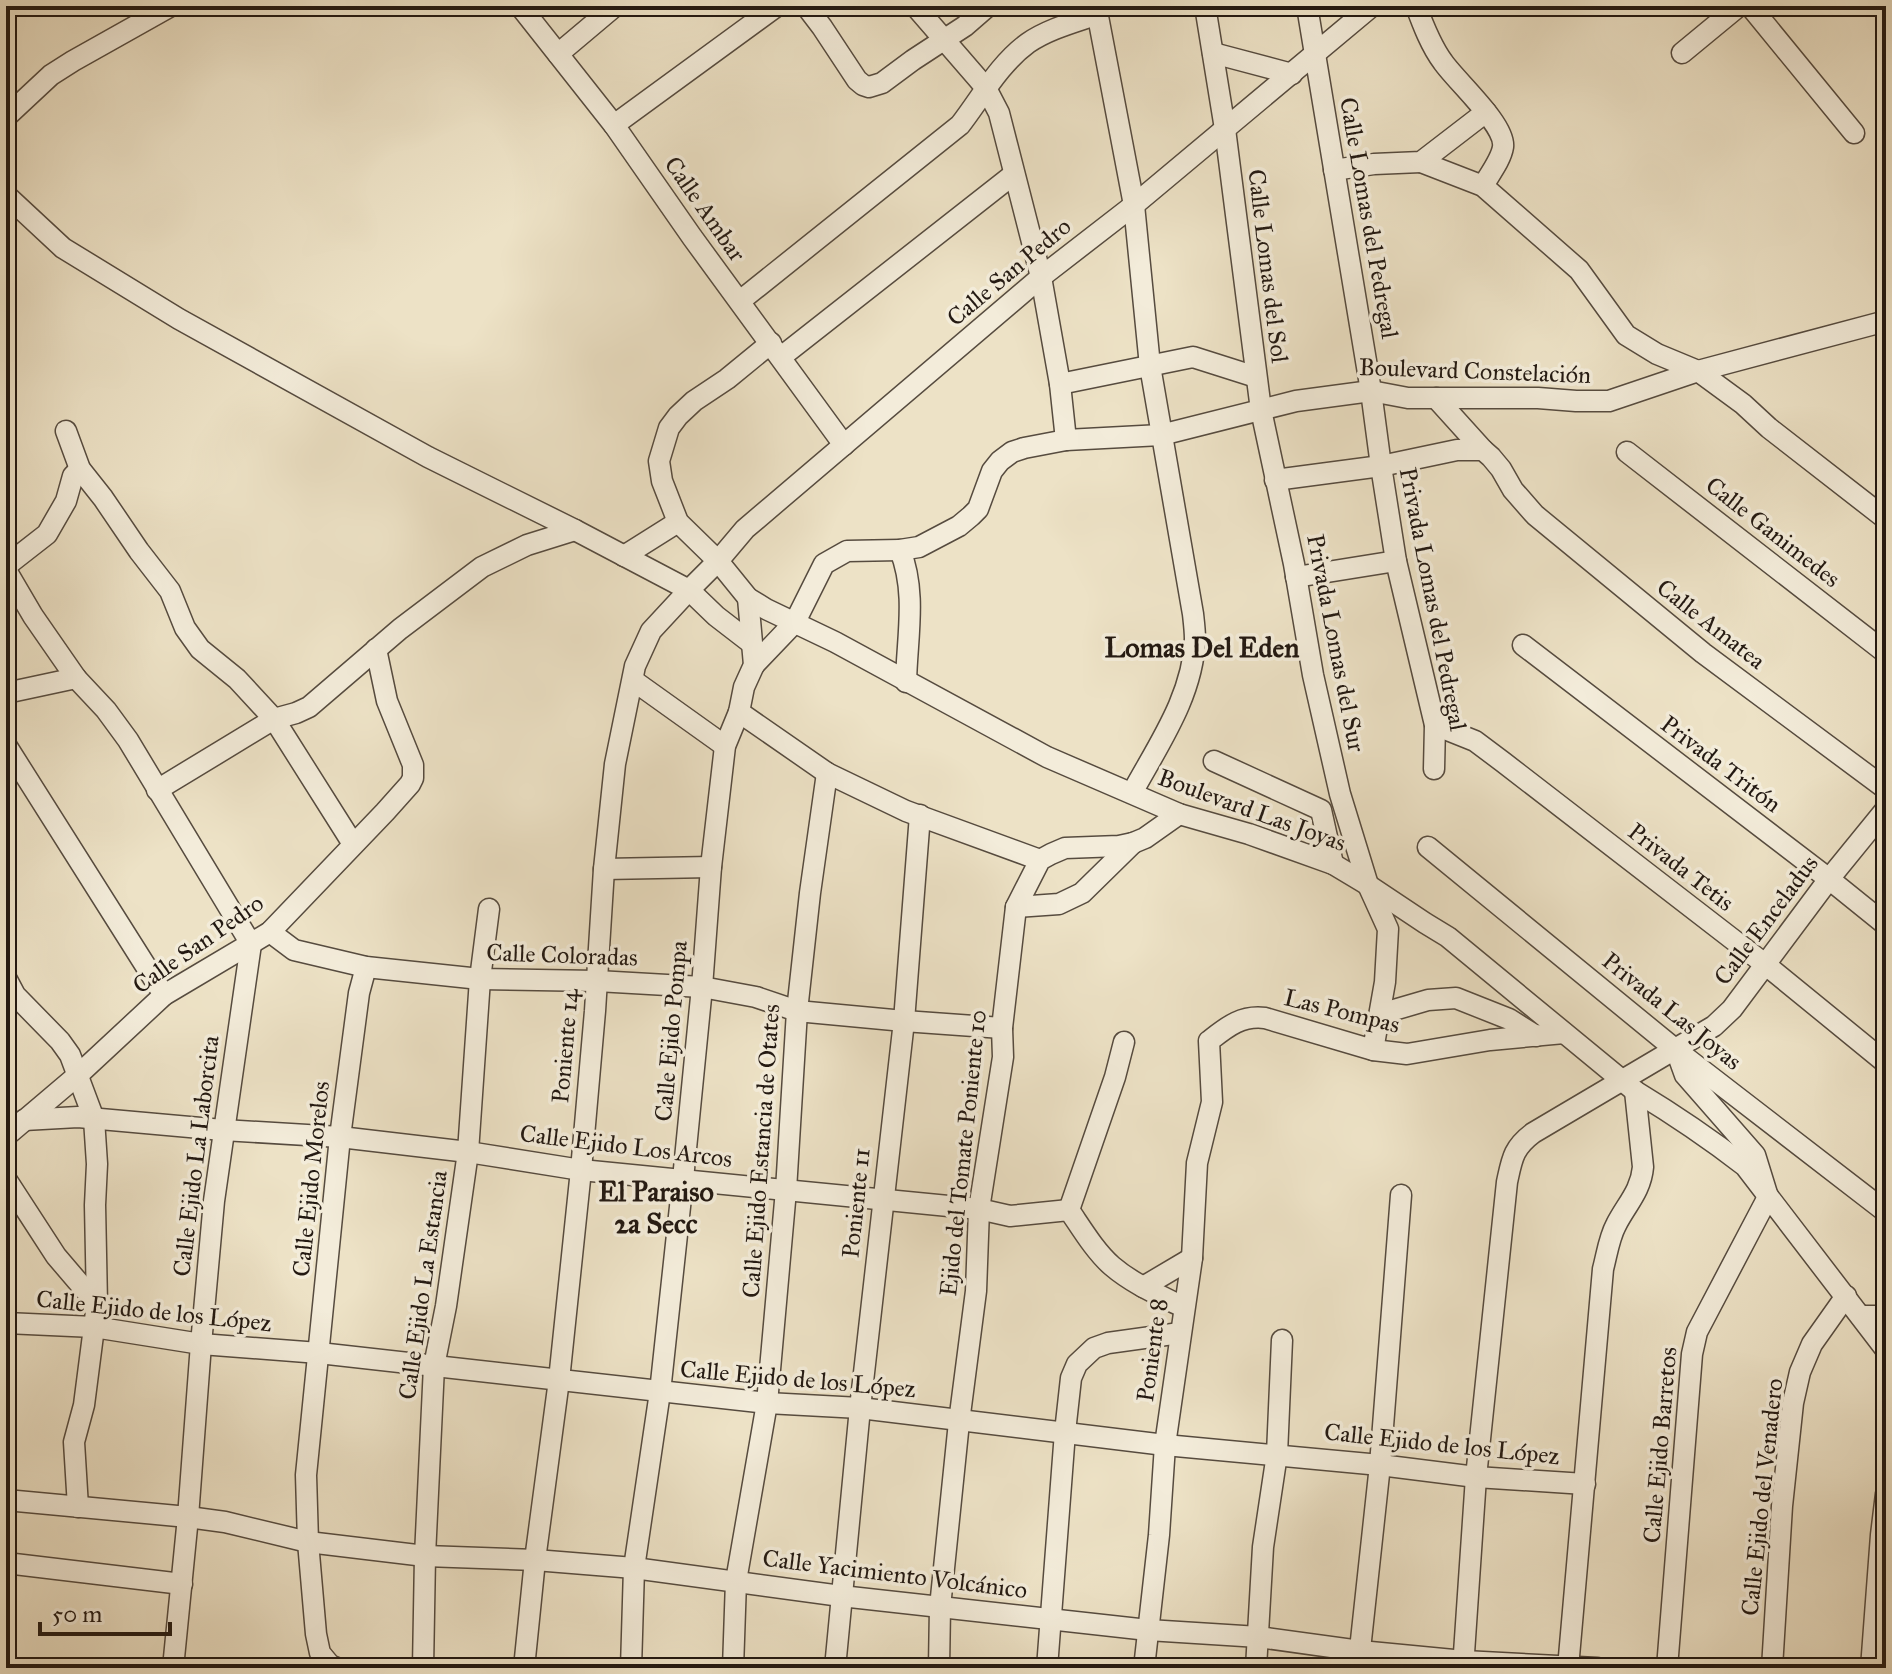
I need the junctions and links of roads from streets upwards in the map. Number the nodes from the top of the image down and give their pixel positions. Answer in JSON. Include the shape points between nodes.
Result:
{"nodes":[{"id":1,"x":520,"y":6,"type":"edge"},
{"id":2,"x":615,"y":6,"type":"edge"},
{"id":3,"x":777,"y":6,"type":"edge"},
{"id":4,"x":806,"y":6,"type":"edge"},
{"id":5,"x":915,"y":6,"type":"edge"},
{"id":6,"x":988,"y":6,"type":"edge"},
{"id":7,"x":1205,"y":6,"type":"edge"},
{"id":8,"x":1307,"y":6,"type":"edge"},
{"id":9,"x":1372,"y":6,"type":"edge"},
{"id":10,"x":1416,"y":6,"type":"edge"},
{"id":11,"x":1739,"y":6,"type":"edge"},
{"id":12,"x":1750,"y":6,"type":"edge"},
{"id":13,"x":168,"y":7,"type":"edge"},
{"id":14,"x":1097,"y":10,"type":"edge"},
{"id":15,"x":944,"y":40,"type":"junction"},
{"id":16,"x":1213,"y":53,"type":"junction"},
{"id":17,"x":1682,"y":53,"type":"dead end"},
{"id":18,"x":558,"y":54,"type":"junction"},
{"id":19,"x":1315,"y":55,"type":"junction"},
{"id":20,"x":1292,"y":74,"type":"junction"},
{"id":21,"x":986,"y":88,"type":"junction"},
{"id":22,"x":1486,"y":112,"type":"junction"},
{"id":23,"x":6,"y":117,"type":"edge"},
{"id":24,"x":614,"y":125,"type":"junction"},
{"id":25,"x":1225,"y":129,"type":"junction"},
{"id":26,"x":1854,"y":133,"type":"dead end"},
{"id":27,"x":1421,"y":162,"type":"junction"},
{"id":28,"x":1334,"y":170,"type":"junction"},
{"id":29,"x":1014,"y":174,"type":"junction"},
{"id":30,"x":1483,"y":186,"type":"junction"},
{"id":31,"x":6,"y":195,"type":"edge"},
{"id":32,"x":1134,"y":205,"type":"junction"},
{"id":33,"x":1041,"y":277,"type":"junction"},
{"id":34,"x":740,"y":301,"type":"junction"},
{"id":35,"x":1886,"y":321,"type":"edge"},
{"id":36,"x":776,"y":350,"type":"junction"},
{"id":37,"x":1150,"y":366,"type":"junction"},
{"id":38,"x":1698,"y":371,"type":"junction"},
{"id":39,"x":1256,"y":377,"type":"junction"},
{"id":40,"x":1060,"y":384,"type":"junction"},
{"id":41,"x":1371,"y":391,"type":"junction"},
{"id":42,"x":1436,"y":398,"type":"junction"},
{"id":43,"x":1261,"y":410,"type":"junction"},
{"id":44,"x":66,"y":431,"type":"dead end"},
{"id":45,"x":1161,"y":435,"type":"junction"},
{"id":46,"x":1066,"y":440,"type":"junction"},
{"id":47,"x":844,"y":445,"type":"junction"},
{"id":48,"x":1483,"y":450,"type":"junction"},
{"id":49,"x":1627,"y":452,"type":"dead end"},
{"id":50,"x":1381,"y":466,"type":"junction"},
{"id":51,"x":80,"y":469,"type":"junction"},
{"id":52,"x":1275,"y":480,"type":"junction"},
{"id":53,"x":1886,"y":519,"type":"edge"},
{"id":54,"x":678,"y":522,"type":"junction"},
{"id":55,"x":575,"y":530,"type":"junction"},
{"id":56,"x":900,"y":550,"type":"junction"},
{"id":57,"x":624,"y":556,"type":"junction"},
{"id":58,"x":718,"y":561,"type":"junction"},
{"id":59,"x":1396,"y":561,"type":"junction"},
{"id":60,"x":6,"y":568,"type":"edge"},
{"id":61,"x":1296,"y":577,"type":"junction"},
{"id":62,"x":689,"y":590,"type":"junction"},
{"id":63,"x":748,"y":598,"type":"junction"},
{"id":64,"x":795,"y":622,"type":"junction"},
{"id":65,"x":751,"y":643,"type":"junction"},
{"id":66,"x":1523,"y":645,"type":"dead end"},
{"id":67,"x":376,"y":649,"type":"junction"},
{"id":68,"x":1886,"y":653,"type":"edge"},
{"id":69,"x":754,"y":665,"type":"junction"},
{"id":70,"x":76,"y":678,"type":"junction"},
{"id":71,"x":634,"y":681,"type":"junction"},
{"id":72,"x":906,"y":682,"type":"junction"},
{"id":73,"x":6,"y":693,"type":"edge"},
{"id":74,"x":739,"y":712,"type":"junction"},
{"id":75,"x":274,"y":719,"type":"junction"},
{"id":76,"x":1435,"y":725,"type":"junction"},
{"id":77,"x":6,"y":745,"type":"edge"},
{"id":78,"x":725,"y":746,"type":"junction"},
{"id":79,"x":1214,"y":761,"type":"dead end"},
{"id":80,"x":1434,"y":769,"type":"dead end"},
{"id":81,"x":827,"y":773,"type":"junction"},
{"id":82,"x":1886,"y":789,"type":"edge"},
{"id":83,"x":157,"y":790,"type":"junction"},
{"id":84,"x":1132,"y":793,"type":"junction"},
{"id":85,"x":1886,"y":809,"type":"edge"},
{"id":86,"x":1321,"y":810,"type":"junction"},
{"id":87,"x":1179,"y":814,"type":"junction"},
{"id":88,"x":920,"y":815,"type":"junction"},
{"id":89,"x":1349,"y":820,"type":"junction"},
{"id":90,"x":1133,"y":843,"type":"junction"},
{"id":91,"x":353,"y":844,"type":"junction"},
{"id":92,"x":1428,"y":847,"type":"dead end"},
{"id":93,"x":1040,"y":860,"type":"junction"},
{"id":94,"x":1333,"y":864,"type":"junction"},
{"id":95,"x":711,"y":867,"type":"junction"},
{"id":96,"x":604,"y":869,"type":"junction"},
{"id":97,"x":1829,"y":879,"type":"junction"},
{"id":98,"x":1368,"y":885,"type":"junction"},
{"id":99,"x":1016,"y":907,"type":"junction"},
{"id":100,"x":489,"y":909,"type":"dead end"},
{"id":101,"x":1886,"y":925,"type":"edge"},
{"id":102,"x":270,"y":932,"type":"junction"},
{"id":103,"x":251,"y":944,"type":"junction"},
{"id":104,"x":1766,"y":965,"type":"junction"},
{"id":105,"x":366,"y":967,"type":"junction"},
{"id":106,"x":6,"y":978,"type":"edge"},
{"id":107,"x":480,"y":979,"type":"junction"},
{"id":108,"x":597,"y":981,"type":"junction"},
{"id":109,"x":702,"y":987,"type":"junction"},
{"id":110,"x":164,"y":995,"type":"junction"},
{"id":111,"x":797,"y":1011,"type":"junction"},
{"id":112,"x":1380,"y":1014,"type":"junction"},
{"id":113,"x":904,"y":1021,"type":"junction"},
{"id":114,"x":1002,"y":1028,"type":"junction"},
{"id":115,"x":1564,"y":1033,"type":"junction"},
{"id":116,"x":1536,"y":1036,"type":"junction"},
{"id":117,"x":1209,"y":1041,"type":"joint"},
{"id":118,"x":1124,"y":1042,"type":"dead end"},
{"id":119,"x":1373,"y":1050,"type":"junction"},
{"id":120,"x":1676,"y":1050,"type":"junction"},
{"id":121,"x":1599,"y":1062,"type":"junction"},
{"id":122,"x":1886,"y":1063,"type":"edge"},
{"id":123,"x":78,"y":1075,"type":"junction"},
{"id":124,"x":1629,"y":1086,"type":"junction"},
{"id":125,"x":1596,"y":1097,"type":"junction"},
{"id":126,"x":94,"y":1119,"type":"junction"},
{"id":127,"x":24,"y":1120,"type":"junction"},
{"id":128,"x":223,"y":1130,"type":"junction"},
{"id":129,"x":6,"y":1136,"type":"edge"},
{"id":130,"x":340,"y":1137,"type":"junction"},
{"id":131,"x":468,"y":1152,"type":"junction"},
{"id":132,"x":581,"y":1170,"type":"junction"},
{"id":133,"x":6,"y":1179,"type":"edge"},
{"id":134,"x":683,"y":1179,"type":"junction"},
{"id":135,"x":786,"y":1190,"type":"junction"},
{"id":136,"x":1401,"y":1195,"type":"dead end"},
{"id":137,"x":1768,"y":1197,"type":"junction"},
{"id":138,"x":883,"y":1199,"type":"junction"},
{"id":139,"x":979,"y":1209,"type":"junction"},
{"id":140,"x":1069,"y":1210,"type":"junction"},
{"id":141,"x":1886,"y":1212,"type":"edge"},
{"id":142,"x":1192,"y":1258,"type":"junction"},
{"id":143,"x":1143,"y":1287,"type":"junction"},
{"id":144,"x":1846,"y":1296,"type":"junction"},
{"id":145,"x":97,"y":1304,"type":"junction"},
{"id":146,"x":1183,"y":1307,"type":"junction"},
{"id":147,"x":1861,"y":1316,"type":"junction"},
{"id":148,"x":1886,"y":1316,"type":"edge"},
{"id":149,"x":6,"y":1323,"type":"edge"},
{"id":150,"x":94,"y":1327,"type":"junction"},
{"id":151,"x":1180,"y":1333,"type":"junction"},
{"id":152,"x":1282,"y":1340,"type":"dead end"},
{"id":153,"x":201,"y":1344,"type":"junction"},
{"id":154,"x":1886,"y":1350,"type":"edge"},
{"id":155,"x":319,"y":1353,"type":"junction"},
{"id":156,"x":434,"y":1366,"type":"junction"},
{"id":157,"x":559,"y":1380,"type":"junction"},
{"id":158,"x":660,"y":1392,"type":"junction"},
{"id":159,"x":767,"y":1403,"type":"junction"},
{"id":160,"x":860,"y":1408,"type":"junction"},
{"id":161,"x":959,"y":1422,"type":"junction"},
{"id":162,"x":1065,"y":1432,"type":"junction"},
{"id":163,"x":1165,"y":1445,"type":"junction"},
{"id":164,"x":1277,"y":1454,"type":"junction"},
{"id":165,"x":1380,"y":1465,"type":"junction"},
{"id":166,"x":1476,"y":1477,"type":"junction"},
{"id":167,"x":1585,"y":1484,"type":"junction"},
{"id":168,"x":1886,"y":1494,"type":"edge"},
{"id":169,"x":6,"y":1500,"type":"edge"},
{"id":170,"x":78,"y":1507,"type":"junction"},
{"id":171,"x":188,"y":1517,"type":"junction"},
{"id":172,"x":308,"y":1542,"type":"junction"},
{"id":173,"x":425,"y":1556,"type":"junction"},
{"id":174,"x":535,"y":1560,"type":"junction"},
{"id":175,"x":6,"y":1563,"type":"edge"},
{"id":176,"x":634,"y":1568,"type":"junction"},
{"id":177,"x":736,"y":1581,"type":"junction"},
{"id":178,"x":182,"y":1584,"type":"junction"},
{"id":179,"x":841,"y":1596,"type":"junction"},
{"id":180,"x":940,"y":1607,"type":"junction"},
{"id":181,"x":1052,"y":1620,"type":"junction"},
{"id":182,"x":1148,"y":1630,"type":"junction"},
{"id":183,"x":1259,"y":1637,"type":"junction"},
{"id":184,"x":1359,"y":1660,"type":"edge"},
{"id":185,"x":1463,"y":1664,"type":"edge"},
{"id":186,"x":1568,"y":1667,"type":"edge"},
{"id":187,"x":173,"y":1668,"type":"edge"},
{"id":188,"x":337,"y":1668,"type":"edge"},
{"id":189,"x":423,"y":1668,"type":"edge"},
{"id":190,"x":524,"y":1668,"type":"edge"},
{"id":191,"x":631,"y":1668,"type":"edge"},
{"id":192,"x":733,"y":1668,"type":"edge"},
{"id":193,"x":835,"y":1668,"type":"edge"},
{"id":194,"x":939,"y":1668,"type":"edge"},
{"id":195,"x":1047,"y":1668,"type":"edge"},
{"id":196,"x":1144,"y":1668,"type":"edge"},
{"id":197,"x":1256,"y":1668,"type":"edge"},
{"id":198,"x":1597,"y":1668,"type":"edge"},
{"id":199,"x":1667,"y":1668,"type":"edge"},
{"id":200,"x":1772,"y":1668,"type":"edge"},
{"id":201,"x":1871,"y":1668,"type":"edge"}],
"edges":[{"from":1,"to":18,"type":"street","name":"Calle Ambar"},
{"from":2,"to":18,"type":"street"},
{"from":3,"to":24,"type":"street"},
{"from":4,"to":15,"type":"street","via":[[863,85],[882,83]]},
{"from":5,"to":15,"type":"street"},
{"from":6,"to":15,"type":"street"},
{"from":7,"to":16,"type":"street","name":"Calle Lomas del Sol"},
{"from":8,"to":19,"type":"street","name":"Calle Lomas del Pedregal"},
{"from":9,"to":19,"type":"street","name":"Calle San Pedro"},
{"from":10,"to":22,"type":"street","via":[[1442,61]]},
{"from":11,"to":17,"type":"street"},
{"from":12,"to":26,"type":"street"},
{"from":13,"to":23,"type":"street","via":[[51,75]]},
{"from":14,"to":21,"type":"street","via":[[1030,42]]},
{"from":14,"to":32,"type":"street"},
{"from":15,"to":21,"type":"street"},
{"from":16,"to":20,"type":"street"},
{"from":16,"to":25,"type":"street","name":"Calle Lomas del Sol"},
{"from":18,"to":24,"type":"street","name":"Calle Ambar"},
{"from":19,"to":20,"type":"street","name":"Calle San Pedro"},
{"from":19,"to":28,"type":"street","name":"Calle Lomas del Pedregal"},
{"from":20,"to":25,"type":"street","name":"Calle San Pedro"},
{"from":21,"to":29,"type":"street","via":[[999,113]]},
{"from":21,"to":34,"type":"street","via":[[960,125]]},
{"from":22,"to":27,"type":"street"},
{"from":22,"to":30,"type":"street","via":[[1503,145]]},
{"from":24,"to":34,"type":"street","name":"Calle Ambar"},
{"from":25,"to":32,"type":"street","name":"Calle San Pedro"},
{"from":25,"to":39,"type":"street","name":"Calle Lomas del Sol"},
{"from":27,"to":28,"type":"street"},
{"from":27,"to":30,"type":"street"},
{"from":28,"to":41,"type":"street","name":"Calle Lomas del Pedregal"},
{"from":29,"to":33,"type":"street"},
{"from":29,"to":36,"type":"street"},
{"from":30,"to":38,"type":"street","via":[[1579,270],[1626,335]]},
{"from":31,"to":55,"type":"street","via":[[63,248],[179,319],[428,457]]},
{"from":32,"to":33,"type":"street","name":"Calle San Pedro"},
{"from":32,"to":37,"type":"street"},
{"from":33,"to":40,"type":"street"},
{"from":33,"to":47,"type":"street","name":"Calle San Pedro"},
{"from":34,"to":36,"type":"street","name":"Calle Ambar"},
{"from":35,"to":38,"type":"street","name":"Boulevard Constelación"},
{"from":36,"to":47,"type":"street","name":"Calle Ambar"},
{"from":36,"to":54,"type":"street","via":[[694,401],[669,428],[659,461]]},
{"from":37,"to":39,"type":"street","via":[[1193,357]]},
{"from":37,"to":40,"type":"street"},
{"from":37,"to":45,"type":"street"},
{"from":38,"to":42,"type":"street","name":"Boulevard Constelación","via":[[1609,401]]},
{"from":38,"to":53,"type":"street"},
{"from":39,"to":43,"type":"street","name":"Calle Lomas del Sol"},
{"from":40,"to":46,"type":"street"},
{"from":41,"to":42,"type":"street","name":"Boulevard Constelación"},
{"from":41,"to":43,"type":"street","name":"Boulevard Constelación"},
{"from":41,"to":50,"type":"street","name":"Privada Lomas del Pedregal"},
{"from":42,"to":48,"type":"street","name":"Calle Amatea"},
{"from":43,"to":45,"type":"street","name":"Boulevard Constelación"},
{"from":43,"to":52,"type":"street","name":"Privada Lomas del Sur"},
{"from":44,"to":51,"type":"street"},
{"from":45,"to":46,"type":"street","name":"Boulevard Constelación"},
{"from":45,"to":84,"type":"street","via":[[1195,640],[1183,698]]},
{"from":46,"to":56,"type":"street","name":"Boulevard Constelación","via":[[1012,452],[992,471],[971,516],[919,547]]},
{"from":47,"to":58,"type":"street","name":"Calle San Pedro","via":[[745,529]]},
{"from":48,"to":50,"type":"street","via":[[1457,450]]},
{"from":48,"to":82,"type":"street","name":"Calle Amatea","via":[[1535,515],[1703,653]]},
{"from":49,"to":68,"type":"street","name":"Calle Ganimedes"},
{"from":50,"to":52,"type":"street"},
{"from":50,"to":59,"type":"street","name":"Privada Lomas del Pedregal"},
{"from":51,"to":60,"type":"street","via":[[47,534]]},
{"from":51,"to":75,"type":"street","via":[[170,591],[200,649]]},
{"from":52,"to":61,"type":"street","name":"Privada Lomas del Sur"},
{"from":54,"to":57,"type":"street"},
{"from":54,"to":58,"type":"street"},
{"from":55,"to":57,"type":"street"},
{"from":55,"to":67,"type":"street","via":[[482,567]]},
{"from":56,"to":64,"type":"street","name":"Boulevard Constelación","via":[[847,551],[824,564]]},
{"from":56,"to":72,"type":"street","via":[[911,597]]},
{"from":57,"to":62,"type":"street"},
{"from":58,"to":62,"type":"street","name":"Calle San Pedro"},
{"from":58,"to":63,"type":"street"},
{"from":59,"to":61,"type":"street"},
{"from":59,"to":76,"type":"street","name":"Privada Lomas del Pedregal"},
{"from":60,"to":70,"type":"street"},
{"from":61,"to":89,"type":"street","name":"Privada Lomas del Sur","via":[[1313,675]]},
{"from":62,"to":65,"type":"street"},
{"from":62,"to":71,"type":"street","name":"Poniente 14","via":[[651,631]]},
{"from":63,"to":64,"type":"street","name":"Boulevard Las Joyas"},
{"from":63,"to":65,"type":"street","name":"Calle Ejido Pompa"},
{"from":64,"to":69,"type":"street","name":"Boulevard Constelación"},
{"from":64,"to":72,"type":"street","name":"Boulevard Las Joyas"},
{"from":65,"to":69,"type":"street","name":"Calle Ejido Pompa"},
{"from":66,"to":97,"type":"street","name":"Privada Tritón"},
{"from":67,"to":75,"type":"street","via":[[309,707]]},
{"from":67,"to":91,"type":"street","name":"Calle San Pedro","via":[[381,681],[413,765],[413,778]]},
{"from":69,"to":74,"type":"street","name":"Calle Ejido Pompa"},
{"from":70,"to":73,"type":"street"},
{"from":70,"to":83,"type":"street","via":[[128,740]]},
{"from":71,"to":78,"type":"street"},
{"from":71,"to":96,"type":"street","name":"Poniente 14","via":[[615,764]]},
{"from":72,"to":84,"type":"street","name":"Boulevard Las Joyas","via":[[1047,757]]},
{"from":74,"to":78,"type":"street","name":"Calle Ejido Pompa"},
{"from":74,"to":81,"type":"street"},
{"from":75,"to":83,"type":"street"},
{"from":75,"to":91,"type":"street"},
{"from":76,"to":80,"type":"street","name":"Privada Lomas del Pedregal"},
{"from":76,"to":104,"type":"street","name":"Privada Tetis","via":[[1475,741]]},
{"from":77,"to":110,"type":"street"},
{"from":78,"to":95,"type":"street","name":"Calle Ejido Pompa"},
{"from":79,"to":86,"type":"street"},
{"from":81,"to":88,"type":"street"},
{"from":81,"to":111,"type":"street","name":"Calle Ejido Estancia de Otates"},
{"from":83,"to":103,"type":"street"},
{"from":84,"to":87,"type":"street","name":"Boulevard Las Joyas"},
{"from":85,"to":97,"type":"street","name":"Calle Enceladus"},
{"from":86,"to":89,"type":"street"},
{"from":86,"to":94,"type":"street"},
{"from":87,"to":90,"type":"street"},
{"from":87,"to":94,"type":"street","name":"Boulevard Las Joyas"},
{"from":88,"to":93,"type":"street"},
{"from":88,"to":113,"type":"street","name":"Poniente 11"},
{"from":89,"to":98,"type":"street","name":"Privada Lomas del Sur"},
{"from":90,"to":93,"type":"street","via":[[1065,848]]},
{"from":90,"to":99,"type":"street","via":[[1082,893],[1059,904]]},
{"from":91,"to":102,"type":"street","name":"Calle San Pedro"},
{"from":92,"to":120,"type":"street","name":"Privada Las Joyas"},
{"from":93,"to":99,"type":"street","name":"Ejido del Tomate Poniente 10"},
{"from":94,"to":98,"type":"street","name":"Boulevard Las Joyas"},
{"from":95,"to":96,"type":"street"},
{"from":95,"to":109,"type":"street","name":"Calle Ejido Pompa"},
{"from":96,"to":108,"type":"street","name":"Poniente 14"},
{"from":97,"to":101,"type":"street","name":"Privada Tritón"},
{"from":97,"to":104,"type":"street","name":"Calle Enceladus"},
{"from":98,"to":112,"type":"street","name":"Privada Lomas del Sur","via":[[1388,929]]},
{"from":98,"to":115,"type":"street","name":"Boulevard Las Joyas","via":[[1469,953]]},
{"from":99,"to":114,"type":"street","name":"Ejido del Tomate Poniente 10"},
{"from":100,"to":107,"type":"street","name":"Calle Ejido La Estancia"},
{"from":102,"to":103,"type":"street","name":"Calle San Pedro"},
{"from":102,"to":105,"type":"street","name":"Calle Coloradas","via":[[294,950]]},
{"from":103,"to":110,"type":"street","name":"Calle San Pedro"},
{"from":103,"to":128,"type":"street","name":"Calle Ejido La Laborcita"},
{"from":104,"to":120,"type":"street","name":"Calle Enceladus","via":[[1723,1018]]},
{"from":104,"to":122,"type":"street","name":"Privada Tetis"},
{"from":105,"to":107,"type":"street","name":"Calle Coloradas"},
{"from":105,"to":130,"type":"street","name":"Calle Ejido Morelos"},
{"from":106,"to":123,"type":"street","via":[[15,995],[60,1041]]},
{"from":107,"to":108,"type":"street","name":"Calle Coloradas"},
{"from":107,"to":131,"type":"street","name":"Calle Ejido La Estancia"},
{"from":108,"to":109,"type":"street","name":"Calle Coloradas"},
{"from":108,"to":132,"type":"street","name":"Poniente 14"},
{"from":109,"to":111,"type":"street","name":"Calle Coloradas"},
{"from":109,"to":134,"type":"street","name":"Calle Ejido Pompa"},
{"from":110,"to":123,"type":"street","name":"Calle San Pedro"},
{"from":111,"to":113,"type":"street","name":"Calle Coloradas"},
{"from":111,"to":135,"type":"street","name":"Calle Ejido Estancia de Otates"},
{"from":112,"to":116,"type":"street","via":[[1456,998]]},
{"from":112,"to":119,"type":"street","name":"Privada Lomas del Sur"},
{"from":113,"to":114,"type":"street","name":"Calle Coloradas"},
{"from":113,"to":138,"type":"street","name":"Poniente 11"},
{"from":114,"to":139,"type":"street","name":"Ejido del Tomate Poniente 10","via":[[1003,1057]]},
{"from":115,"to":116,"type":"street","name":"Las Pompas"},
{"from":115,"to":121,"type":"street","name":"Boulevard Las Joyas"},
{"from":116,"to":119,"type":"street","name":"Las Pompas","via":[[1407,1054]]},
{"from":117,"to":119,"type":"street","name":"Las Pompas","via":[[1236,1021],[1254,1017]]},
{"from":117,"to":142,"type":"street","name":"Poniente 8","via":[[1212,1102],[1197,1163]]},
{"from":118,"to":140,"type":"street"},
{"from":120,"to":124,"type":"street","name":"Calle Enceladus"},
{"from":120,"to":137,"type":"street","via":[[1685,1075],[1755,1155]]},
{"from":120,"to":141,"type":"street","name":"Privada Las Joyas"},
{"from":121,"to":124,"type":"street","name":"Boulevard Las Joyas"},
{"from":121,"to":125,"type":"street"},
{"from":123,"to":126,"type":"street"},
{"from":123,"to":127,"type":"street","name":"Calle San Pedro"},
{"from":124,"to":125,"type":"street","name":"Calle Enceladus"},
{"from":124,"to":137,"type":"street","name":"Boulevard Las Joyas","via":[[1745,1166]]},
{"from":124,"to":167,"type":"street","via":[[1642,1179],[1616,1225],[1603,1269]]},
{"from":125,"to":166,"type":"street","name":"Calle Enceladus","via":[[1521,1142],[1511,1161]]},
{"from":126,"to":127,"type":"street","name":"Calle Ejido Los Arcos"},
{"from":126,"to":128,"type":"street","name":"Calle Ejido Los Arcos"},
{"from":126,"to":145,"type":"street"},
{"from":127,"to":129,"type":"street","name":"Calle San Pedro"},
{"from":128,"to":130,"type":"street","name":"Calle Ejido Los Arcos"},
{"from":128,"to":153,"type":"street","name":"Calle Ejido La Laborcita"},
{"from":130,"to":131,"type":"street","name":"Calle Ejido Los Arcos"},
{"from":130,"to":155,"type":"street","name":"Calle Ejido Morelos"},
{"from":131,"to":132,"type":"street","name":"Calle Ejido Los Arcos"},
{"from":131,"to":156,"type":"street","name":"Calle Ejido La Estancia"},
{"from":132,"to":134,"type":"street","name":"Calle Ejido Los Arcos"},
{"from":132,"to":157,"type":"street","name":"Poniente 14"},
{"from":133,"to":145,"type":"street","via":[[56,1256]]},
{"from":134,"to":135,"type":"street","name":"Calle Ejido Los Arcos"},
{"from":134,"to":158,"type":"street","name":"Calle Ejido Pompa"},
{"from":135,"to":138,"type":"street","name":"Calle Ejido Los Arcos"},
{"from":135,"to":159,"type":"street","name":"Calle Ejido Estancia de Otates"},
{"from":136,"to":165,"type":"street"},
{"from":137,"to":144,"type":"street","name":"Boulevard Las Joyas"},
{"from":137,"to":199,"type":"street","name":"Calle Ejido Barretos","via":[[1697,1332],[1692,1354]]},
{"from":138,"to":139,"type":"street","name":"Calle Ejido Los Arcos"},
{"from":138,"to":160,"type":"street","name":"Poniente 11"},
{"from":139,"to":140,"type":"street","name":"Calle Ejido Los Arcos","via":[[1010,1216]]},
{"from":139,"to":161,"type":"street","name":"Ejido del Tomate Poniente 10","via":[[976,1291]]},
{"from":140,"to":143,"type":"street","via":[[1110,1265]]},
{"from":142,"to":143,"type":"street"},
{"from":142,"to":146,"type":"street","name":"Poniente 8"},
{"from":143,"to":146,"type":"street"},
{"from":144,"to":147,"type":"street","name":"Boulevard Las Joyas"},
{"from":144,"to":200,"type":"street","name":"Calle Ejido del Venadero","via":[[1812,1344],[1793,1403]]},
{"from":145,"to":150,"type":"street"},
{"from":146,"to":151,"type":"street","name":"Poniente 8"},
{"from":147,"to":148,"type":"street"},
{"from":147,"to":154,"type":"street","name":"Boulevard Las Joyas"},
{"from":149,"to":150,"type":"street","name":"Calle Ejido de los López"},
{"from":150,"to":153,"type":"street","name":"Calle Ejido de los López"},
{"from":150,"to":170,"type":"street","via":[[74,1442]]},
{"from":151,"to":162,"type":"street","via":[[1108,1343],[1084,1356],[1071,1378]]},
{"from":151,"to":163,"type":"street","name":"Poniente 8"},
{"from":152,"to":164,"type":"street"},
{"from":153,"to":155,"type":"street","name":"Calle Ejido de los López"},
{"from":153,"to":171,"type":"street","name":"Calle Ejido La Laborcita"},
{"from":155,"to":156,"type":"street","name":"Calle Ejido de los López"},
{"from":155,"to":172,"type":"street","name":"Calle Ejido Morelos","via":[[306,1475]]},
{"from":156,"to":157,"type":"street","name":"Calle Ejido de los López"},
{"from":156,"to":173,"type":"street","name":"Calle Ejido La Estancia"},
{"from":157,"to":158,"type":"street","name":"Calle Ejido de los López"},
{"from":157,"to":174,"type":"street","name":"Poniente 14"},
{"from":158,"to":159,"type":"street","name":"Calle Ejido de los López"},
{"from":158,"to":176,"type":"street","name":"Calle Ejido Pompa"},
{"from":159,"to":160,"type":"street","name":"Calle Ejido de los López"},
{"from":159,"to":177,"type":"street","name":"Calle Ejido Estancia de Otates"},
{"from":160,"to":161,"type":"street","name":"Calle Ejido de los López"},
{"from":160,"to":179,"type":"street","name":"Poniente 11"},
{"from":161,"to":162,"type":"street","name":"Calle Ejido de los López"},
{"from":161,"to":180,"type":"street","name":"Ejido del Tomate Poniente 10"},
{"from":162,"to":163,"type":"street","name":"Calle Ejido de los López"},
{"from":162,"to":181,"type":"street"},
{"from":163,"to":164,"type":"street","name":"Calle Ejido de los López"},
{"from":163,"to":182,"type":"street","name":"Poniente 8"},
{"from":164,"to":165,"type":"street","name":"Calle Ejido de los López"},
{"from":164,"to":183,"type":"street","via":[[1263,1547]]},
{"from":165,"to":166,"type":"street","name":"Calle Ejido de los López"},
{"from":165,"to":184,"type":"street"},
{"from":166,"to":167,"type":"street","name":"Calle Ejido de los López"},
{"from":166,"to":185,"type":"street"},
{"from":167,"to":186,"type":"street"},
{"from":168,"to":201,"type":"street"},
{"from":169,"to":170,"type":"street","name":"Calle Yacimiento Volcánico"},
{"from":170,"to":171,"type":"street","name":"Calle Yacimiento Volcánico"},
{"from":171,"to":172,"type":"street","name":"Calle Yacimiento Volcánico"},
{"from":171,"to":178,"type":"street","name":"Calle Ejido La Laborcita"},
{"from":172,"to":173,"type":"street","name":"Calle Yacimiento Volcánico"},
{"from":172,"to":188,"type":"street","name":"Calle Ejido Morelos","via":[[320,1653]]},
{"from":173,"to":174,"type":"street","name":"Calle Yacimiento Volcánico"},
{"from":173,"to":189,"type":"street","name":"Calle Ejido La Estancia"},
{"from":174,"to":176,"type":"street","name":"Calle Yacimiento Volcánico"},
{"from":174,"to":190,"type":"street","name":"Poniente 14"},
{"from":175,"to":178,"type":"street"},
{"from":176,"to":177,"type":"street","name":"Calle Yacimiento Volcánico"},
{"from":176,"to":191,"type":"street","name":"Calle Ejido Pompa"},
{"from":177,"to":179,"type":"street","name":"Calle Yacimiento Volcánico"},
{"from":177,"to":192,"type":"street","name":"Calle Ejido Estancia de Otates"},
{"from":178,"to":187,"type":"street","name":"Calle Ejido La Laborcita"},
{"from":179,"to":180,"type":"street","name":"Calle Yacimiento Volcánico"},
{"from":179,"to":193,"type":"street","name":"Poniente 11"},
{"from":180,"to":181,"type":"street","name":"Calle Yacimiento Volcánico"},
{"from":180,"to":194,"type":"street","name":"Ejido del Tomate Poniente 10"},
{"from":181,"to":182,"type":"street","name":"Calle Yacimiento Volcánico"},
{"from":181,"to":195,"type":"street"},
{"from":182,"to":183,"type":"street","name":"Calle Yacimiento Volcánico"},
{"from":182,"to":196,"type":"street","name":"Poniente 8"},
{"from":183,"to":184,"type":"street","name":"Calle Yacimiento Volcánico"},
{"from":183,"to":197,"type":"street"},
{"from":184,"to":185,"type":"street","name":"Calle Yacimiento Volcánico"},
{"from":185,"to":186,"type":"street","name":"Calle Yacimiento Volcánico"},
{"from":186,"to":198,"type":"street","name":"Calle Yacimiento Volcánico"}]}
